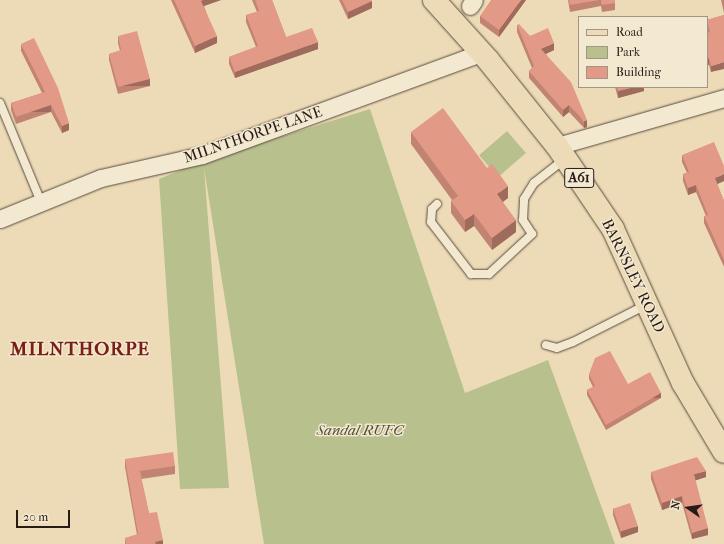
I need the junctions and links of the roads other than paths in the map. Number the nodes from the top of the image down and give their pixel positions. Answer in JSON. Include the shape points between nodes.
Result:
{"nodes":[{"id":1,"x":434,"y":0,"type":"edge"},
{"id":2,"x":482,"y":53,"type":"junction"},
{"id":3,"x":724,"y":98,"type":"edge"},
{"id":4,"x":0,"y":103,"type":"edge"},
{"id":5,"x":562,"y":152,"type":"junction"},
{"id":6,"x":41,"y":202,"type":"junction"},
{"id":7,"x":437,"y":204,"type":"dead end"},
{"id":8,"x":0,"y":219,"type":"edge"},
{"id":9,"x":647,"y":304,"type":"junction"},
{"id":10,"x":546,"y":345,"type":"dead end"},
{"id":11,"x":683,"y":383,"type":"junction"},
{"id":12,"x":724,"y":429,"type":"edge"},
{"id":13,"x":724,"y":452,"type":"edge"}],
"edges":[{"from":1,"to":2,"type":"main road","name":"BARNSLEY ROAD","number":"A61"},
{"from":2,"to":5,"type":"main road","name":"BARNSLEY ROAD","number":"A61"},
{"from":2,"to":6,"type":"street","name":"MILNTHORPE LANE","via":[[202,154],[101,178]]},
{"from":3,"to":5,"type":"street"},
{"from":4,"to":6,"type":"lane"},
{"from":5,"to":7,"type":"lane","via":[[534,183],[524,199],[523,220],[532,234],[489,274],[471,274],[431,222],[430,216]]},
{"from":5,"to":9,"type":"main road","name":"BARNSLEY ROAD","number":"A61","via":[[613,229]]},
{"from":6,"to":8,"type":"street","name":"MILNTHORPE LANE"},
{"from":9,"to":10,"type":"lane","via":[[573,342],[557,348]]},
{"from":9,"to":11,"type":"main road","name":"BARNSLEY ROAD","number":"A61"},
{"from":11,"to":12,"type":"main road","number":"A61"},
{"from":11,"to":13,"type":"main road","name":"BARNSLEY ROAD","number":"A61"}]}
